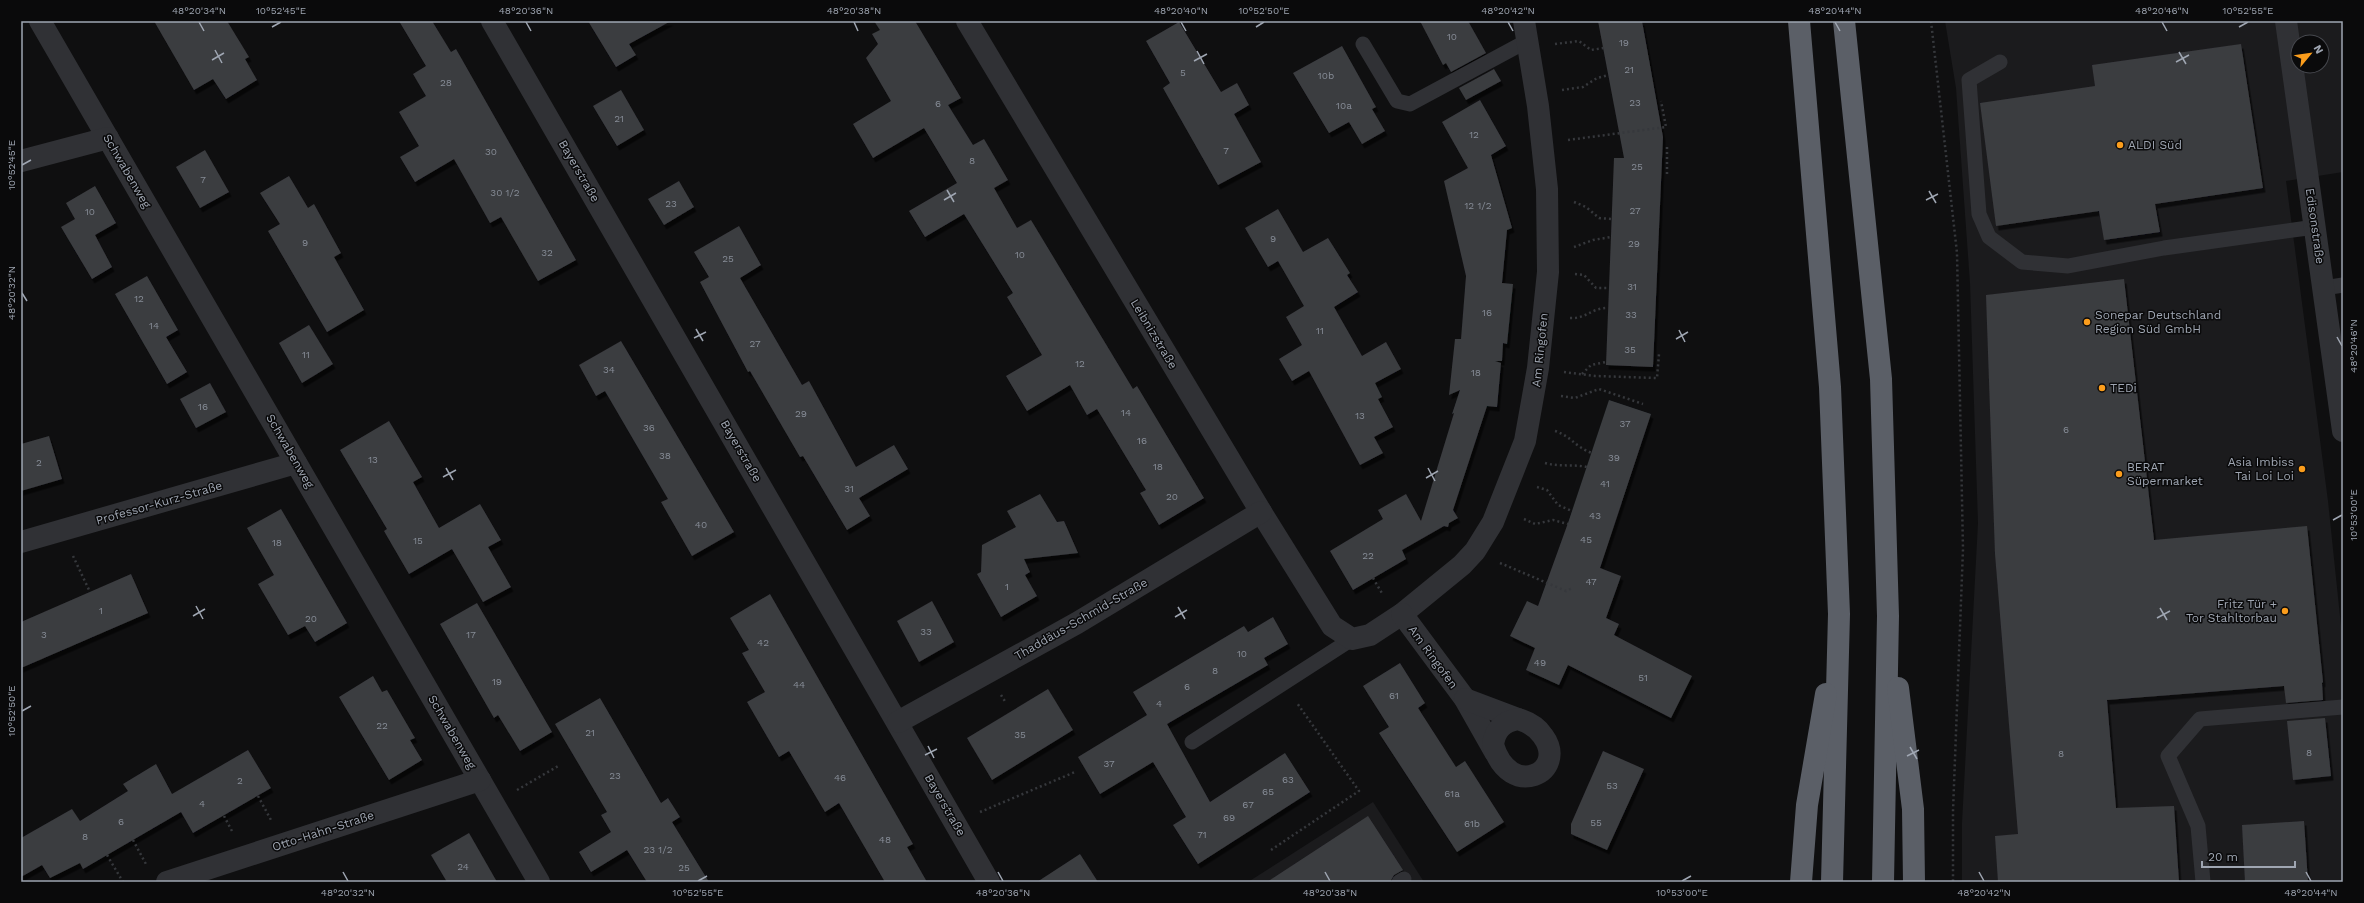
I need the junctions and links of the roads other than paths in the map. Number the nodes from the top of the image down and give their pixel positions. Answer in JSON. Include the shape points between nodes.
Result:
{"nodes":[{"id":1,"x":40,"y":21,"type":"edge"},
{"id":2,"x":492,"y":21,"type":"edge"},
{"id":3,"x":967,"y":21,"type":"edge"},
{"id":4,"x":1798,"y":21,"type":"edge"},
{"id":5,"x":1844,"y":21,"type":"edge"},
{"id":6,"x":2286,"y":21,"type":"edge"},
{"id":7,"x":1527,"y":37,"type":"edge"},
{"id":8,"x":1363,"y":44,"type":"dead end"},
{"id":9,"x":2000,"y":62,"type":"dead end"},
{"id":10,"x":108,"y":138,"type":"junction"},
{"id":11,"x":21,"y":161,"type":"edge"},
{"id":12,"x":2315,"y":226,"type":"junction"},
{"id":13,"x":2334,"y":287,"type":"edge"},
{"id":14,"x":2343,"y":431,"type":"edge"},
{"id":15,"x":296,"y":463,"type":"junction"},
{"id":16,"x":1261,"y":512,"type":"junction"},
{"id":17,"x":21,"y":542,"type":"edge"},
{"id":18,"x":1402,"y":614,"type":"junction"},
{"id":19,"x":1839,"y":614,"type":"junction"},
{"id":20,"x":1888,"y":616,"type":"junction"},
{"id":21,"x":1352,"y":639,"type":"junction"},
{"id":22,"x":1465,"y":700,"type":"junction"},
{"id":23,"x":2343,"y":707,"type":"edge"},
{"id":24,"x":1518,"y":719,"type":"junction"},
{"id":25,"x":898,"y":722,"type":"junction"},
{"id":26,"x":1192,"y":742,"type":"dead end"},
{"id":27,"x":1495,"y":752,"type":"junction"},
{"id":28,"x":480,"y":780,"type":"junction"},
{"id":29,"x":158,"y":876,"type":"edge"},
{"id":30,"x":539,"y":882,"type":"edge"},
{"id":31,"x":989,"y":882,"type":"edge"},
{"id":32,"x":1801,"y":882,"type":"edge"},
{"id":33,"x":1832,"y":882,"type":"edge"},
{"id":34,"x":1883,"y":882,"type":"edge"},
{"id":35,"x":1914,"y":882,"type":"edge"},
{"id":36,"x":2203,"y":882,"type":"edge"}],
"edges":[{"from":1,"to":10,"type":"street","name":"Schwabenweg"},
{"from":2,"to":25,"type":"street","name":"Bayerstraße"},
{"from":3,"to":16,"type":"street","name":"Leibnizstraße"},
{"from":4,"to":19,"type":"highway","via":[[1830,386]]},
{"from":5,"to":20,"type":"highway","via":[[1881,379]]},
{"from":6,"to":12,"type":"street","name":"Edisonstraße"},
{"from":7,"to":8,"type":"lane","via":[[1410,104],[1397,101]]},
{"from":7,"to":18,"type":"street","name":"Am Ringofen","via":[[1548,200],[1548,272],[1529,424],[1512,479],[1493,522],[1475,552]]},
{"from":9,"to":12,"type":"lane","via":[[1969,80],[1979,214],[1989,237],[2022,262],[2068,266],[2164,248]]},
{"from":10,"to":11,"type":"street"},
{"from":10,"to":15,"type":"street","name":"Schwabenweg"},
{"from":12,"to":13,"type":"street","name":"Edisonstraße"},
{"from":13,"to":14,"type":"street","name":"Edisonstraße"},
{"from":15,"to":17,"type":"street","name":"Professor-Kurz-Straße"},
{"from":15,"to":28,"type":"street","name":"Schwabenweg"},
{"from":16,"to":21,"type":"street","name":"Leibnizstraße","via":[[1332,626]]},
{"from":16,"to":25,"type":"street","name":"Thaddäus-Schmid-Straße","via":[[1077,623]]},
{"from":18,"to":21,"type":"street","name":"Am Ringofen","via":[[1370,635]]},
{"from":18,"to":22,"type":"street","name":"Am Ringofen"},
{"from":19,"to":32,"type":"highway","via":[[1807,805]]},
{"from":19,"to":33,"type":"highway"},
{"from":20,"to":34,"type":"highway"},
{"from":20,"to":35,"type":"highway","via":[[1914,809]]},
{"from":21,"to":26,"type":"lane"},
{"from":22,"to":24,"type":"street","name":"Am Ringofen"},
{"from":22,"to":27,"type":"street","name":"Am Ringofen"},
{"from":23,"to":36,"type":"lane","via":[[2200,719],[2168,756],[2198,826]]},
{"from":24,"to":27,"type":"street","via":[[1497,729],[1493,741]]},
{"from":24,"to":27,"type":"street","name":"Am Ringofen","via":[[1535,727],[1546,740],[1550,756],[1545,767],[1536,775],[1520,777],[1506,769]]},
{"from":25,"to":31,"type":"street","name":"Bayerstraße"},
{"from":28,"to":29,"type":"street","name":"Otto-Hahn-Straße"},
{"from":28,"to":30,"type":"street","name":"Schwabenweg"}]}
